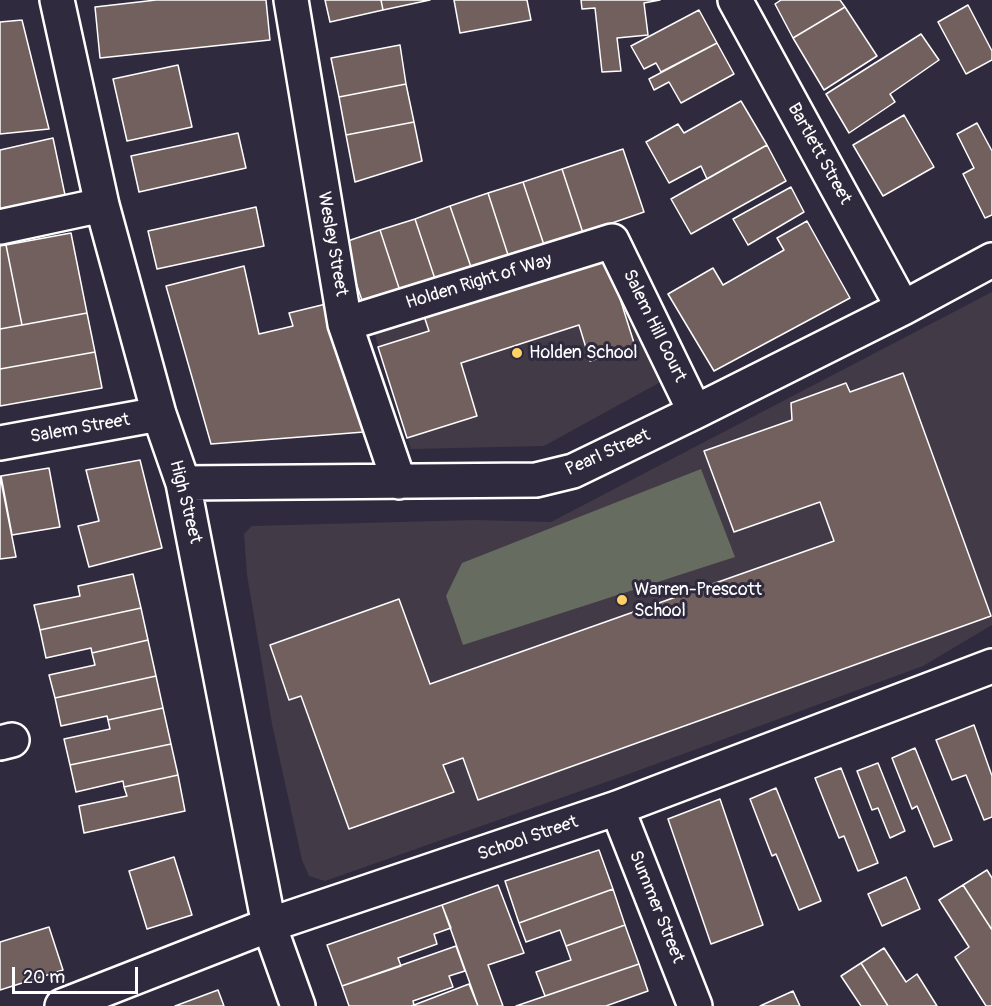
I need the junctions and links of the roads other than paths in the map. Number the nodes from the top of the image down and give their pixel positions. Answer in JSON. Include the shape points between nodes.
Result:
{"nodes":[{"id":1,"x":57,"y":0,"type":"edge"},
{"id":2,"x":291,"y":0,"type":"edge"},
{"id":3,"x":735,"y":0,"type":"edge"},
{"id":4,"x":102,"y":204,"type":"junction"},
{"id":5,"x":0,"y":227,"type":"edge"},
{"id":6,"x":612,"y":241,"type":"joint"},
{"id":7,"x":992,"y":260,"type":"edge"},
{"id":8,"x":903,"y":308,"type":"junction"},
{"id":9,"x":345,"y":324,"type":"junction"},
{"id":10,"x":695,"y":412,"type":"junction"},
{"id":11,"x":159,"y":414,"type":"junction"},
{"id":12,"x":0,"y":443,"type":"edge"},
{"id":13,"x":399,"y":482,"type":"junction"},
{"id":14,"x":183,"y":483,"type":"junction"},
{"id":15,"x":992,"y":666,"type":"edge"},
{"id":16,"x":617,"y":808,"type":"junction"},
{"id":17,"x":269,"y":926,"type":"junction"},
{"id":18,"x":62,"y":1006,"type":"edge"},
{"id":19,"x":298,"y":1006,"type":"edge"},
{"id":20,"x":695,"y":1006,"type":"edge"}],
"edges":[{"from":1,"to":4,"type":"street","name":"High Street"},
{"from":2,"to":9,"type":"street","name":"Wesley Street"},
{"from":3,"to":8,"type":"street","name":"Bartlett Street"},
{"from":4,"to":5,"type":"street"},
{"from":4,"to":11,"type":"street","name":"High Street"},
{"from":6,"to":9,"type":"street","name":"Holden Right of Way"},
{"from":6,"to":10,"type":"street","name":"Salem Hill Court"},
{"from":7,"to":8,"type":"street","name":"Pearl Street"},
{"from":8,"to":10,"type":"street","name":"Pearl Street"},
{"from":9,"to":13,"type":"street","name":"Wesley Street"},
{"from":10,"to":13,"type":"street","name":"Pearl Street","via":[[573,471],[536,480]]},
{"from":11,"to":12,"type":"street","name":"Salem Street"},
{"from":11,"to":14,"type":"street","name":"High Street"},
{"from":13,"to":14,"type":"street","name":"Pearl Street"},
{"from":14,"to":17,"type":"street","name":"High Street"},
{"from":15,"to":16,"type":"street","name":"School Street"},
{"from":16,"to":17,"type":"street","name":"School Street"},
{"from":16,"to":20,"type":"street","name":"Summer Street"},
{"from":17,"to":18,"type":"street","name":"School Street"},
{"from":17,"to":19,"type":"street","name":"High Street"}]}
